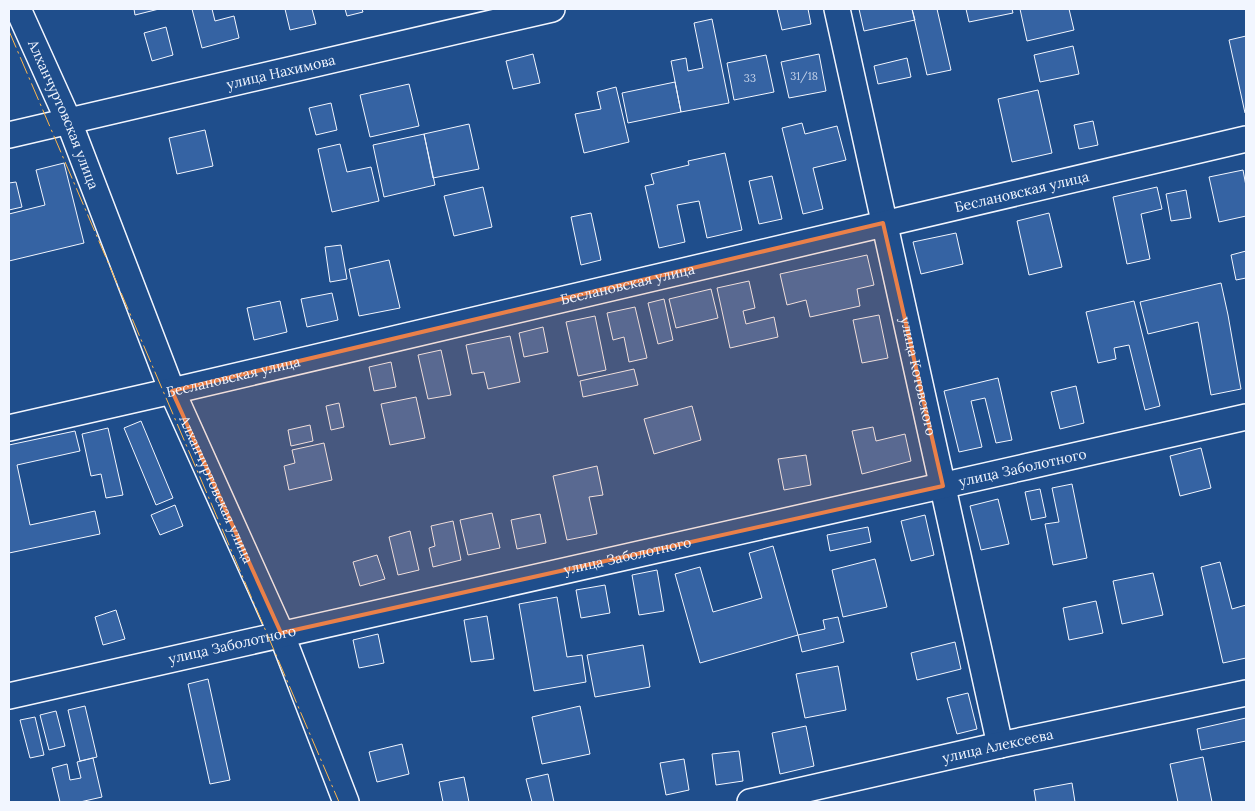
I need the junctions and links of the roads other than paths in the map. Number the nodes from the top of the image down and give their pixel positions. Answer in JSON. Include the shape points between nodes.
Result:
{"nodes":[{"id":1,"x":18,"y":9,"type":"edge"},
{"id":2,"x":552,"y":9,"type":"edge"},
{"id":3,"x":837,"y":9,"type":"edge"},
{"id":4,"x":69,"y":122,"type":"junction"},
{"id":5,"x":9,"y":135,"type":"edge"},
{"id":6,"x":1246,"y":139,"type":"edge"},
{"id":7,"x":883,"y":223,"type":"junction"},
{"id":8,"x":172,"y":391,"type":"junction"},
{"id":9,"x":1246,"y":417,"type":"edge"},
{"id":10,"x":9,"y":428,"type":"edge"},
{"id":11,"x":943,"y":486,"type":"junction"},
{"id":12,"x":281,"y":633,"type":"junction"},
{"id":13,"x":1246,"y":693,"type":"edge"},
{"id":14,"x":9,"y":696,"type":"edge"},
{"id":15,"x":1000,"y":745,"type":"junction"},
{"id":16,"x":346,"y":802,"type":"edge"},
{"id":17,"x":750,"y":802,"type":"edge"}],
"edges":[{"from":1,"to":4,"type":"street","name":"Алханчуртовская улица"},
{"from":2,"to":4,"type":"street","name":"улица Нахимова"},
{"from":3,"to":7,"type":"street","name":"улица Котовского"},
{"from":4,"to":5,"type":"street","name":"улица Нахимова"},
{"from":4,"to":8,"type":"street","name":"Алханчуртовская улица"},
{"from":6,"to":7,"type":"street","name":"Беслановская улица"},
{"from":7,"to":8,"type":"street","name":"Беслановская улица"},
{"from":7,"to":11,"type":"street","name":"улица Котовского"},
{"from":8,"to":10,"type":"street","name":"Беслановская улица"},
{"from":8,"to":12,"type":"street","name":"Алханчуртовская улица"},
{"from":9,"to":11,"type":"street","name":"улица Заболотного"},
{"from":11,"to":12,"type":"street","name":"улица Заболотного"},
{"from":11,"to":15,"type":"street","name":"улица Котовского"},
{"from":12,"to":14,"type":"street","name":"улица Заболотного"},
{"from":12,"to":16,"type":"street","name":"Алханчуртовская улица"},
{"from":13,"to":15,"type":"street","name":"улица Алексеева"},
{"from":15,"to":17,"type":"street","name":"улица Алексеева"}]}
